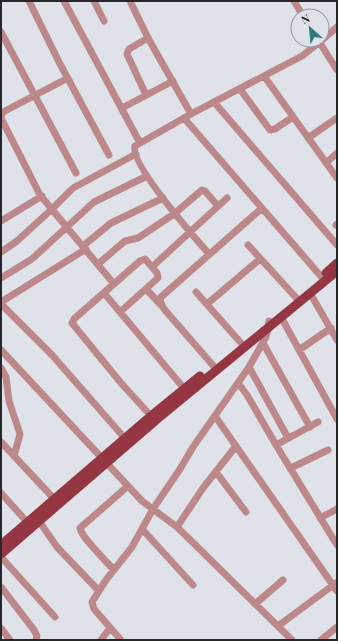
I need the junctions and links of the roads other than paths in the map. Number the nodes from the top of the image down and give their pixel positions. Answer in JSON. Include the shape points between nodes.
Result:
{"nodes":[{"id":1,"x":29,"y":1,"type":"edge"},
{"id":2,"x":64,"y":1,"type":"edge"},
{"id":3,"x":94,"y":1,"type":"edge"},
{"id":4,"x":130,"y":1,"type":"edge"},
{"id":5,"x":104,"y":21,"type":"dead end"},
{"id":6,"x":1,"y":32,"type":"edge"},
{"id":7,"x":148,"y":38,"type":"junction"},
{"id":8,"x":312,"y":48,"type":"edge"},
{"id":9,"x":324,"y":48,"type":"edge"},
{"id":10,"x":337,"y":70,"type":"edge"},
{"id":11,"x":264,"y":76,"type":"junction"},
{"id":12,"x":68,"y":78,"type":"junction"},
{"id":13,"x":173,"y":81,"type":"junction"},
{"id":14,"x":240,"y":88,"type":"junction"},
{"id":15,"x":34,"y":95,"type":"junction"},
{"id":16,"x":146,"y":95,"type":"junction"},
{"id":17,"x":214,"y":102,"type":"junction"},
{"id":18,"x":122,"y":108,"type":"junction"},
{"id":19,"x":191,"y":114,"type":"junction"},
{"id":20,"x":1,"y":117,"type":"edge"},
{"id":21,"x":293,"y":117,"type":"junction"},
{"id":22,"x":184,"y":118,"type":"junction"},
{"id":23,"x":337,"y":118,"type":"edge"},
{"id":24,"x":308,"y":138,"type":"junction"},
{"id":25,"x":140,"y":143,"type":"junction"},
{"id":26,"x":337,"y":153,"type":"edge"},
{"id":27,"x":109,"y":154,"type":"dead end"},
{"id":28,"x":136,"y":154,"type":"junction"},
{"id":29,"x":326,"y":162,"type":"junction"},
{"id":30,"x":76,"y":173,"type":"dead end"},
{"id":31,"x":147,"y":176,"type":"junction"},
{"id":32,"x":337,"y":178,"type":"edge"},
{"id":33,"x":42,"y":196,"type":"junction"},
{"id":34,"x":162,"y":198,"type":"junction"},
{"id":35,"x":227,"y":198,"type":"dead end"},
{"id":36,"x":218,"y":206,"type":"junction"},
{"id":37,"x":262,"y":208,"type":"junction"},
{"id":38,"x":52,"y":209,"type":"junction"},
{"id":39,"x":174,"y":214,"type":"junction"},
{"id":40,"x":2,"y":218,"type":"edge"},
{"id":41,"x":66,"y":227,"type":"junction"},
{"id":42,"x":190,"y":232,"type":"junction"},
{"id":43,"x":248,"y":245,"type":"dead end"},
{"id":44,"x":337,"y":245,"type":"edge"},
{"id":45,"x":84,"y":247,"type":"junction"},
{"id":46,"x":1,"y":252,"type":"edge"},
{"id":47,"x":209,"y":254,"type":"junction"},
{"id":48,"x":260,"y":259,"type":"junction"},
{"id":49,"x":337,"y":263,"type":"edge"},
{"id":50,"x":98,"y":264,"type":"junction"},
{"id":51,"x":152,"y":267,"type":"junction"},
{"id":52,"x":337,"y":272,"type":"edge"},
{"id":53,"x":1,"y":278,"type":"edge"},
{"id":54,"x":323,"y":279,"type":"junction"},
{"id":55,"x":114,"y":284,"type":"junction"},
{"id":56,"x":146,"y":289,"type":"junction"},
{"id":57,"x":196,"y":292,"type":"dead end"},
{"id":58,"x":104,"y":293,"type":"junction"},
{"id":59,"x":310,"y":293,"type":"junction"},
{"id":60,"x":298,"y":300,"type":"junction"},
{"id":61,"x":1,"y":303,"type":"edge"},
{"id":62,"x":207,"y":304,"type":"junction"},
{"id":63,"x":161,"y":305,"type":"junction"},
{"id":64,"x":120,"y":312,"type":"junction"},
{"id":65,"x":281,"y":317,"type":"junction"},
{"id":66,"x":268,"y":324,"type":"junction"},
{"id":67,"x":330,"y":328,"type":"junction"},
{"id":68,"x":337,"y":340,"type":"edge"},
{"id":69,"x":241,"y":343,"type":"junction"},
{"id":70,"x":263,"y":343,"type":"junction"},
{"id":71,"x":1,"y":350,"type":"edge"},
{"id":72,"x":299,"y":350,"type":"junction"},
{"id":73,"x":249,"y":367,"type":"junction"},
{"id":74,"x":1,"y":368,"type":"edge"},
{"id":75,"x":215,"y":368,"type":"junction"},
{"id":76,"x":238,"y":382,"type":"junction"},
{"id":77,"x":186,"y":391,"type":"junction"},
{"id":78,"x":151,"y":416,"type":"junction"},
{"id":79,"x":215,"y":416,"type":"junction"},
{"id":80,"x":337,"y":419,"type":"edge"},
{"id":81,"x":318,"y":422,"type":"dead end"},
{"id":82,"x":310,"y":427,"type":"junction"},
{"id":83,"x":288,"y":438,"type":"junction"},
{"id":84,"x":127,"y":441,"type":"junction"},
{"id":85,"x":1,"y":442,"type":"edge"},
{"id":86,"x":276,"y":444,"type":"junction"},
{"id":87,"x":236,"y":446,"type":"junction"},
{"id":88,"x":328,"y":450,"type":"dead end"},
{"id":89,"x":14,"y":456,"type":"junction"},
{"id":90,"x":104,"y":461,"type":"junction"},
{"id":91,"x":291,"y":468,"type":"junction"},
{"id":92,"x":216,"y":472,"type":"junction"},
{"id":93,"x":128,"y":486,"type":"junction"},
{"id":94,"x":1,"y":493,"type":"edge"},
{"id":95,"x":57,"y":502,"type":"junction"},
{"id":96,"x":337,"y":508,"type":"edge"},
{"id":97,"x":153,"y":509,"type":"junction"},
{"id":98,"x":246,"y":512,"type":"dead end"},
{"id":99,"x":320,"y":518,"type":"junction"},
{"id":100,"x":39,"y":521,"type":"junction"},
{"id":101,"x":26,"y":522,"type":"junction"},
{"id":102,"x":177,"y":527,"type":"junction"},
{"id":103,"x":142,"y":529,"type":"junction"},
{"id":104,"x":3,"y":540,"type":"edge"},
{"id":105,"x":337,"y":545,"type":"edge"},
{"id":106,"x":1,"y":555,"type":"edge"},
{"id":107,"x":114,"y":570,"type":"junction"},
{"id":108,"x":283,"y":580,"type":"dead end"},
{"id":109,"x":193,"y":585,"type":"dead end"},
{"id":110,"x":1,"y":587,"type":"edge"},
{"id":111,"x":336,"y":587,"type":"edge"},
{"id":112,"x":99,"y":591,"type":"junction"},
{"id":113,"x":255,"y":604,"type":"junction"},
{"id":114,"x":55,"y":617,"type":"dead end"},
{"id":115,"x":278,"y":626,"type":"junction"},
{"id":116,"x":337,"y":627,"type":"edge"},
{"id":117,"x":1,"y":628,"type":"edge"},
{"id":118,"x":110,"y":628,"type":"junction"},
{"id":119,"x":10,"y":640,"type":"edge"},
{"id":120,"x":36,"y":640,"type":"edge"},
{"id":121,"x":101,"y":640,"type":"edge"},
{"id":122,"x":121,"y":640,"type":"edge"},
{"id":123,"x":292,"y":640,"type":"edge"},
{"id":124,"x":321,"y":640,"type":"edge"}],
"edges":[{"from":1,"to":12,"type":"street"},
{"from":2,"to":18,"type":"street"},
{"from":3,"to":5,"type":"street"},
{"from":4,"to":7,"type":"street"},
{"from":6,"to":15,"type":"street"},
{"from":7,"to":13,"type":"street"},
{"from":7,"to":16,"type":"street","via":[[129,48],[127,54]]},
{"from":8,"to":11,"type":"street","via":[[302,56]]},
{"from":9,"to":10,"type":"street"},
{"from":11,"to":14,"type":"street"},
{"from":11,"to":21,"type":"street"},
{"from":12,"to":15,"type":"street"},
{"from":12,"to":27,"type":"street"},
{"from":13,"to":16,"type":"street"},
{"from":13,"to":19,"type":"street"},
{"from":14,"to":17,"type":"street"},
{"from":14,"to":21,"type":"street","via":[[270,130]]},
{"from":15,"to":20,"type":"street","via":[[3,112]]},
{"from":15,"to":30,"type":"street"},
{"from":16,"to":18,"type":"street"},
{"from":17,"to":19,"type":"street"},
{"from":17,"to":44,"type":"street"},
{"from":18,"to":25,"type":"street"},
{"from":19,"to":22,"type":"street"},
{"from":20,"to":33,"type":"street"},
{"from":21,"to":24,"type":"street"},
{"from":22,"to":25,"type":"street"},
{"from":22,"to":37,"type":"street"},
{"from":23,"to":24,"type":"street"},
{"from":24,"to":29,"type":"street"},
{"from":25,"to":28,"type":"street","via":[[134,149]]},
{"from":26,"to":29,"type":"street"},
{"from":28,"to":31,"type":"street"},
{"from":28,"to":38,"type":"street","via":[[78,184]]},
{"from":29,"to":32,"type":"street"},
{"from":31,"to":34,"type":"street"},
{"from":31,"to":41,"type":"street","via":[[94,202]]},
{"from":33,"to":38,"type":"street"},
{"from":33,"to":40,"type":"street"},
{"from":34,"to":39,"type":"street"},
{"from":34,"to":45,"type":"street","via":[[111,223]]},
{"from":35,"to":36,"type":"street"},
{"from":36,"to":39,"type":"street","via":[[202,190]]},
{"from":36,"to":42,"type":"street"},
{"from":37,"to":47,"type":"street"},
{"from":37,"to":54,"type":"street"},
{"from":38,"to":41,"type":"street"},
{"from":38,"to":46,"type":"street"},
{"from":39,"to":42,"type":"street"},
{"from":39,"to":50,"type":"street","via":[[138,238],[125,241]]},
{"from":41,"to":45,"type":"street"},
{"from":41,"to":53,"type":"street","via":[[32,259]]},
{"from":42,"to":47,"type":"street"},
{"from":42,"to":51,"type":"street"},
{"from":43,"to":48,"type":"street"},
{"from":45,"to":50,"type":"street"},
{"from":45,"to":61,"type":"street"},
{"from":47,"to":63,"type":"street","via":[[161,297]]},
{"from":48,"to":60,"type":"street"},
{"from":48,"to":62,"type":"street"},
{"from":49,"to":54,"type":"main road"},
{"from":50,"to":55,"type":"street"},
{"from":51,"to":55,"type":"street","via":[[142,259]]},
{"from":51,"to":56,"type":"street","via":[[158,278]]},
{"from":52,"to":54,"type":"main road"},
{"from":54,"to":59,"type":"main road"},
{"from":54,"to":60,"type":"main road"},
{"from":55,"to":58,"type":"street"},
{"from":56,"to":63,"type":"street"},
{"from":56,"to":64,"type":"street"},
{"from":57,"to":62,"type":"street"},
{"from":58,"to":64,"type":"street"},
{"from":58,"to":78,"type":"street","via":[[72,323]]},
{"from":59,"to":60,"type":"main road"},
{"from":59,"to":67,"type":"street"},
{"from":60,"to":65,"type":"main road"},
{"from":60,"to":66,"type":"main road"},
{"from":61,"to":84,"type":"street","via":[[48,351]]},
{"from":62,"to":69,"type":"street"},
{"from":63,"to":75,"type":"street"},
{"from":64,"to":77,"type":"street"},
{"from":65,"to":66,"type":"main road"},
{"from":65,"to":72,"type":"street"},
{"from":66,"to":69,"type":"main road"},
{"from":66,"to":70,"type":"street"},
{"from":66,"to":75,"type":"main road"},
{"from":67,"to":68,"type":"street"},
{"from":67,"to":72,"type":"street"},
{"from":69,"to":75,"type":"main road"},
{"from":70,"to":73,"type":"street"},
{"from":70,"to":82,"type":"street"},
{"from":71,"to":90,"type":"street"},
{"from":72,"to":80,"type":"street"},
{"from":73,"to":76,"type":"street"},
{"from":73,"to":83,"type":"street"},
{"from":74,"to":89,"type":"street","via":[[6,377],[9,401],[20,434]]},
{"from":75,"to":77,"type":"main road"},
{"from":76,"to":79,"type":"street"},
{"from":76,"to":86,"type":"street"},
{"from":77,"to":78,"type":"main road"},
{"from":77,"to":84,"type":"main road"},
{"from":78,"to":84,"type":"main road"},
{"from":79,"to":87,"type":"street"},
{"from":79,"to":97,"type":"street"},
{"from":81,"to":82,"type":"street"},
{"from":82,"to":83,"type":"street"},
{"from":83,"to":86,"type":"street"},
{"from":84,"to":90,"type":"main road"},
{"from":85,"to":89,"type":"street"},
{"from":86,"to":91,"type":"street"},
{"from":87,"to":92,"type":"street"},
{"from":87,"to":111,"type":"street"},
{"from":88,"to":91,"type":"street"},
{"from":89,"to":95,"type":"street"},
{"from":90,"to":93,"type":"street"},
{"from":90,"to":95,"type":"main road"},
{"from":91,"to":99,"type":"street"},
{"from":92,"to":98,"type":"street"},
{"from":92,"to":102,"type":"street"},
{"from":93,"to":97,"type":"street"},
{"from":93,"to":107,"type":"street","via":[[80,528]]},
{"from":94,"to":101,"type":"street"},
{"from":95,"to":100,"type":"main road"},
{"from":95,"to":101,"type":"main road"},
{"from":96,"to":99,"type":"street"},
{"from":97,"to":102,"type":"street"},
{"from":97,"to":103,"type":"street"},
{"from":99,"to":105,"type":"street"},
{"from":100,"to":106,"type":"main road"},
{"from":100,"to":112,"type":"street","via":[[57,547]]},
{"from":101,"to":104,"type":"main road"},
{"from":102,"to":113,"type":"street"},
{"from":103,"to":107,"type":"street"},
{"from":103,"to":109,"type":"street"},
{"from":106,"to":114,"type":"street"},
{"from":107,"to":112,"type":"street"},
{"from":108,"to":113,"type":"street"},
{"from":110,"to":120,"type":"street","via":[[34,630]]},
{"from":111,"to":115,"type":"street"},
{"from":112,"to":118,"type":"street","via":[[92,602],[93,607]]},
{"from":113,"to":115,"type":"street"},
{"from":115,"to":123,"type":"street"},
{"from":116,"to":124,"type":"street"},
{"from":117,"to":119,"type":"street"},
{"from":118,"to":121,"type":"street"},
{"from":118,"to":122,"type":"street"}]}
